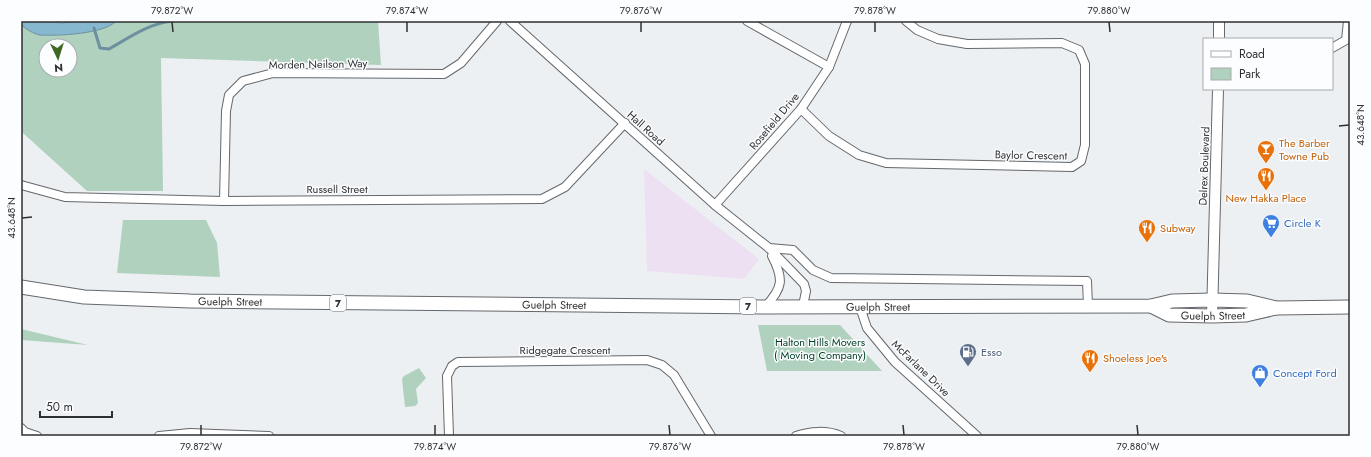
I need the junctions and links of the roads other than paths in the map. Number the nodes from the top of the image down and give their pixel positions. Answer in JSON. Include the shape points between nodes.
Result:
{"nodes":[{"id":1,"x":497,"y":21,"type":"edge"},
{"id":2,"x":510,"y":21,"type":"edge"},
{"id":3,"x":747,"y":21,"type":"edge"},
{"id":4,"x":847,"y":21,"type":"edge"},
{"id":5,"x":906,"y":21,"type":"edge"},
{"id":6,"x":1219,"y":21,"type":"edge"},
{"id":7,"x":1348,"y":21,"type":"edge"},
{"id":8,"x":1219,"y":38,"type":"edge"},
{"id":9,"x":1333,"y":47,"type":"edge"},
{"id":10,"x":829,"y":67,"type":"junction"},
{"id":11,"x":1218,"y":90,"type":"edge"},
{"id":12,"x":801,"y":109,"type":"junction"},
{"id":13,"x":625,"y":123,"type":"junction"},
{"id":14,"x":21,"y":185,"type":"edge"},
{"id":15,"x":224,"y":201,"type":"junction"},
{"id":16,"x":716,"y":205,"type":"junction"},
{"id":17,"x":768,"y":248,"type":"junction"},
{"id":18,"x":21,"y":287,"type":"edge"},
{"id":19,"x":1212,"y":300,"type":"junction"},
{"id":20,"x":803,"y":306,"type":"junction"},
{"id":21,"x":1088,"y":306,"type":"junction"},
{"id":22,"x":1152,"y":306,"type":"junction"},
{"id":23,"x":765,"y":307,"type":"junction"},
{"id":24,"x":860,"y":307,"type":"junction"},
{"id":25,"x":1350,"y":307,"type":"edge"},
{"id":26,"x":1276,"y":308,"type":"junction"},
{"id":27,"x":1212,"y":316,"type":"junction"},
{"id":28,"x":21,"y":428,"type":"edge"},
{"id":29,"x":37,"y":436,"type":"edge"},
{"id":30,"x":159,"y":436,"type":"edge"},
{"id":31,"x":269,"y":436,"type":"edge"},
{"id":32,"x":448,"y":436,"type":"edge"},
{"id":33,"x":711,"y":436,"type":"edge"},
{"id":34,"x":796,"y":436,"type":"edge"},
{"id":35,"x":842,"y":436,"type":"edge"},
{"id":36,"x":977,"y":436,"type":"edge"}],
"edges":[{"from":1,"to":15,"type":"street","name":"Morden Neilson Way","via":[[461,63],[444,74],[273,73],[243,81],[229,94],[226,111]]},
{"from":2,"to":13,"type":"street","name":"Hall Road"},
{"from":3,"to":10,"type":"street"},
{"from":4,"to":10,"type":"street","name":"Rosefield Drive"},
{"from":5,"to":12,"type":"street","name":"Baylor Crescent","via":[[917,30],[938,39],[967,44],[1062,43],[1080,50],[1084,64],[1085,145],[1081,161],[1072,168],[886,163],[859,155],[829,136]]},
{"from":6,"to":8,"type":"street"},
{"from":7,"to":9,"type":"street","via":[[1346,40]]},
{"from":10,"to":12,"type":"street","name":"Rosefield Drive"},
{"from":11,"to":19,"type":"street","name":"Delrex Boulevard"},
{"from":12,"to":16,"type":"street","name":"Rosefield Drive"},
{"from":13,"to":15,"type":"street","name":"Russell Street","via":[[565,187],[542,199]]},
{"from":13,"to":16,"type":"street","name":"Hall Road"},
{"from":14,"to":15,"type":"street","name":"Russell Street","via":[[65,197]]},
{"from":16,"to":17,"type":"street","name":"Hall Road"},
{"from":17,"to":20,"type":"street","name":"Hall Road","via":[[804,284],[806,291]]},
{"from":17,"to":21,"type":"street","via":[[793,250],[813,270],[831,278],[1086,281]]},
{"from":17,"to":23,"type":"street","via":[[778,268],[781,282],[776,296]]},
{"from":18,"to":23,"type":"main road","name":"Guelph Street","number":"7","via":[[84,297],[190,301]]},
{"from":19,"to":22,"type":"main road","name":"Guelph Street","via":[[1172,301]]},
{"from":19,"to":26,"type":"main road","name":"Guelph Street","via":[[1247,301]]},
{"from":19,"to":27,"type":"street","name":"Delrex Boulevard"},
{"from":20,"to":23,"type":"main road","name":"Guelph Street","number":"7"},
{"from":20,"to":24,"type":"main road","name":"Guelph Street"},
{"from":21,"to":22,"type":"main road","name":"Guelph Street"},
{"from":21,"to":24,"type":"main road","name":"Guelph Street"},
{"from":22,"to":27,"type":"main road","name":"Guelph Street","via":[[1169,315]]},
{"from":24,"to":36,"type":"street","name":"McFarlane Drive","via":[[867,328],[895,362]]},
{"from":25,"to":26,"type":"main road","name":"Guelph Street"},
{"from":26,"to":27,"type":"main road","name":"Guelph Street","via":[[1246,315]]},
{"from":28,"to":29,"type":"street"},
{"from":30,"to":31,"type":"street","via":[[190,433]]},
{"from":32,"to":33,"type":"street","name":"Ridgegate Crescent","via":[[447,376],[452,366],[458,362],[647,360],[662,365],[674,375]]},
{"from":34,"to":35,"type":"street","via":[[818,431]]}]}
